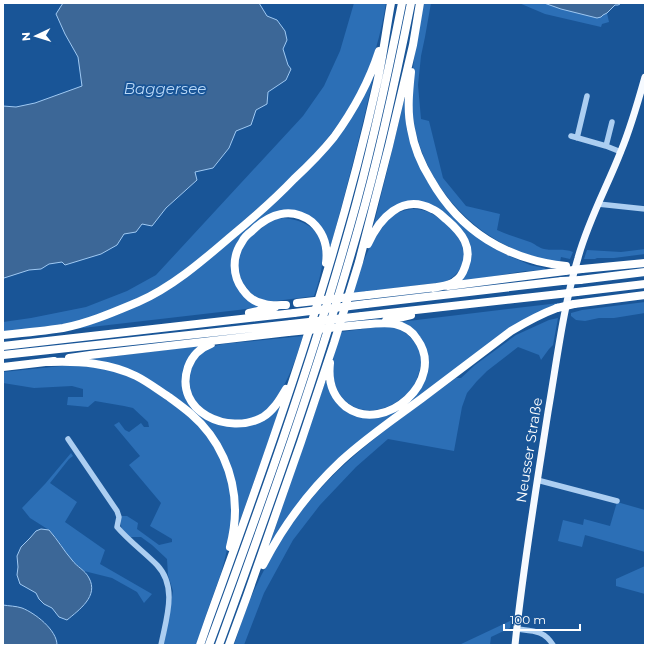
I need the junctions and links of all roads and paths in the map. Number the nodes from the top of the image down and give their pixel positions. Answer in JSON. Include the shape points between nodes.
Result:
{"nodes":[{"id":1,"x":391,"y":3,"type":"edge"},
{"id":2,"x":402,"y":3,"type":"edge"},
{"id":3,"x":411,"y":3,"type":"edge"},
{"id":4,"x":420,"y":3,"type":"edge"},
{"id":5,"x":387,"y":22,"type":"junction"},
{"id":6,"x":413,"y":45,"type":"junction"},
{"id":7,"x":645,"y":77,"type":"edge"},
{"id":8,"x":587,"y":96,"type":"dead end"},
{"id":9,"x":612,"y":122,"type":"dead end"},
{"id":10,"x":606,"y":146,"type":"junction"},
{"id":11,"x":621,"y":152,"type":"junction"},
{"id":12,"x":598,"y":204,"type":"junction"},
{"id":13,"x":645,"y":209,"type":"edge"},
{"id":14,"x":359,"y":262,"type":"junction"},
{"id":15,"x":645,"y":263,"type":"edge"},
{"id":16,"x":581,"y":265,"type":"junction"},
{"id":17,"x":565,"y":269,"type":"junction"},
{"id":18,"x":645,"y":272,"type":"edge"},
{"id":19,"x":324,"y":278,"type":"junction"},
{"id":20,"x":645,"y":284,"type":"edge"},
{"id":21,"x":433,"y":288,"type":"junction"},
{"id":22,"x":645,"y":295,"type":"edge"},
{"id":23,"x":286,"y":305,"type":"junction"},
{"id":24,"x":451,"y":306,"type":"junction"},
{"id":25,"x":212,"y":322,"type":"junction"},
{"id":26,"x":370,"y":324,"type":"junction"},
{"id":27,"x":3,"y":336,"type":"edge"},
{"id":28,"x":232,"y":339,"type":"junction"},
{"id":29,"x":334,"y":343,"type":"junction"},
{"id":30,"x":3,"y":346,"type":"edge"},
{"id":31,"x":3,"y":355,"type":"edge"},
{"id":32,"x":50,"y":362,"type":"junction"},
{"id":33,"x":3,"y":367,"type":"edge"},
{"id":34,"x":296,"y":368,"type":"junction"},
{"id":35,"x":68,"y":439,"type":"dead end"},
{"id":36,"x":537,"y":480,"type":"junction"},
{"id":37,"x":617,"y":501,"type":"dead end"},
{"id":38,"x":223,"y":580,"type":"junction"},
{"id":39,"x":247,"y":596,"type":"junction"},
{"id":40,"x":517,"y":629,"type":"junction"},
{"id":41,"x":161,"y":645,"type":"edge"},
{"id":42,"x":200,"y":645,"type":"edge"},
{"id":43,"x":210,"y":645,"type":"edge"},
{"id":44,"x":219,"y":645,"type":"edge"},
{"id":45,"x":229,"y":645,"type":"edge"},
{"id":46,"x":515,"y":645,"type":"edge"},
{"id":47,"x":553,"y":645,"type":"edge"}],
"edges":[{"from":1,"to":5,"type":"highway"},
{"from":2,"to":43,"type":"highway","via":[[372,143],[331,290],[284,436]]},
{"from":3,"to":44,"type":"highway","via":[[360,225],[293,438]]},
{"from":4,"to":6,"type":"highway"},
{"from":5,"to":19,"type":"highway","via":[[385,44],[363,142]]},
{"from":5,"to":27,"type":"highway","via":[[368,78],[351,111],[333,137],[283,190],[194,267],[167,286],[113,312],[64,327]]},
{"from":6,"to":14,"type":"highway"},
{"from":6,"to":17,"type":"highway","via":[[409,117],[414,144],[431,180],[444,200],[465,224],[491,242],[523,257]]},
{"from":7,"to":11,"type":"main road","name":"Neusser Straße"},
{"from":8,"to":10,"type":"street","via":[[574,137]]},
{"from":9,"to":10,"type":"street"},
{"from":10,"to":11,"type":"street"},
{"from":11,"to":12,"type":"main road","name":"Neusser Straße"},
{"from":12,"to":13,"type":"street"},
{"from":12,"to":16,"type":"main road","name":"Neusser Straße","via":[[588,228]]},
{"from":14,"to":21,"type":"highway","via":[[374,232],[387,215],[412,204],[423,205],[439,213],[460,232],[468,254],[460,276],[448,284]]},
{"from":14,"to":29,"type":"highway"},
{"from":15,"to":16,"type":"highway"},
{"from":16,"to":17,"type":"highway"},
{"from":16,"to":36,"type":"main road","name":"Neusser Straße","via":[[571,283],[564,315]]},
{"from":17,"to":21,"type":"highway"},
{"from":18,"to":25,"type":"highway","bridge":true},
{"from":19,"to":23,"type":"highway","via":[[326,247],[312,222],[289,214],[275,215],[262,221],[239,245],[234,259],[238,284],[252,299],[260,303]]},
{"from":19,"to":34,"type":"highway"},
{"from":20,"to":24,"type":"highway","bridge":true},
{"from":21,"to":23,"type":"highway","bridge":true},
{"from":22,"to":39,"type":"highway","bridge":true,"via":[[574,304],[557,308],[526,322],[381,428],[342,460],[309,495],[269,552]]},
{"from":23,"to":25,"type":"highway"},
{"from":24,"to":26,"type":"highway"},
{"from":24,"to":31,"type":"highway","bridge":true},
{"from":25,"to":30,"type":"highway"},
{"from":26,"to":28,"type":"highway","bridge":true},
{"from":26,"to":29,"type":"highway","via":[[387,323],[402,326],[416,337],[424,352],[425,370],[420,384],[409,398],[393,408],[364,414],[355,412],[336,397],[329,375]]},
{"from":28,"to":32,"type":"highway"},
{"from":28,"to":34,"type":"highway","via":[[203,347],[193,357],[186,372],[186,389],[189,397],[197,409],[208,417],[238,424],[264,416],[277,404]]},
{"from":29,"to":39,"type":"highway"},
{"from":32,"to":33,"type":"highway"},
{"from":32,"to":38,"type":"highway","via":[[91,362],[124,370],[150,384],[181,406],[210,434],[218,447],[234,488],[232,538]]},
{"from":34,"to":38,"type":"highway"},
{"from":35,"to":41,"type":"street","via":[[118,514],[117,527],[162,571],[167,580],[168,610]]},
{"from":36,"to":37,"type":"street"},
{"from":36,"to":40,"type":"main road","name":"Neusser Straße"},
{"from":38,"to":42,"type":"highway"},
{"from":39,"to":45,"type":"highway"},
{"from":40,"to":46,"type":"main road","name":"Neusser Straße"},
{"from":40,"to":47,"type":"street","via":[[547,636]]}]}
